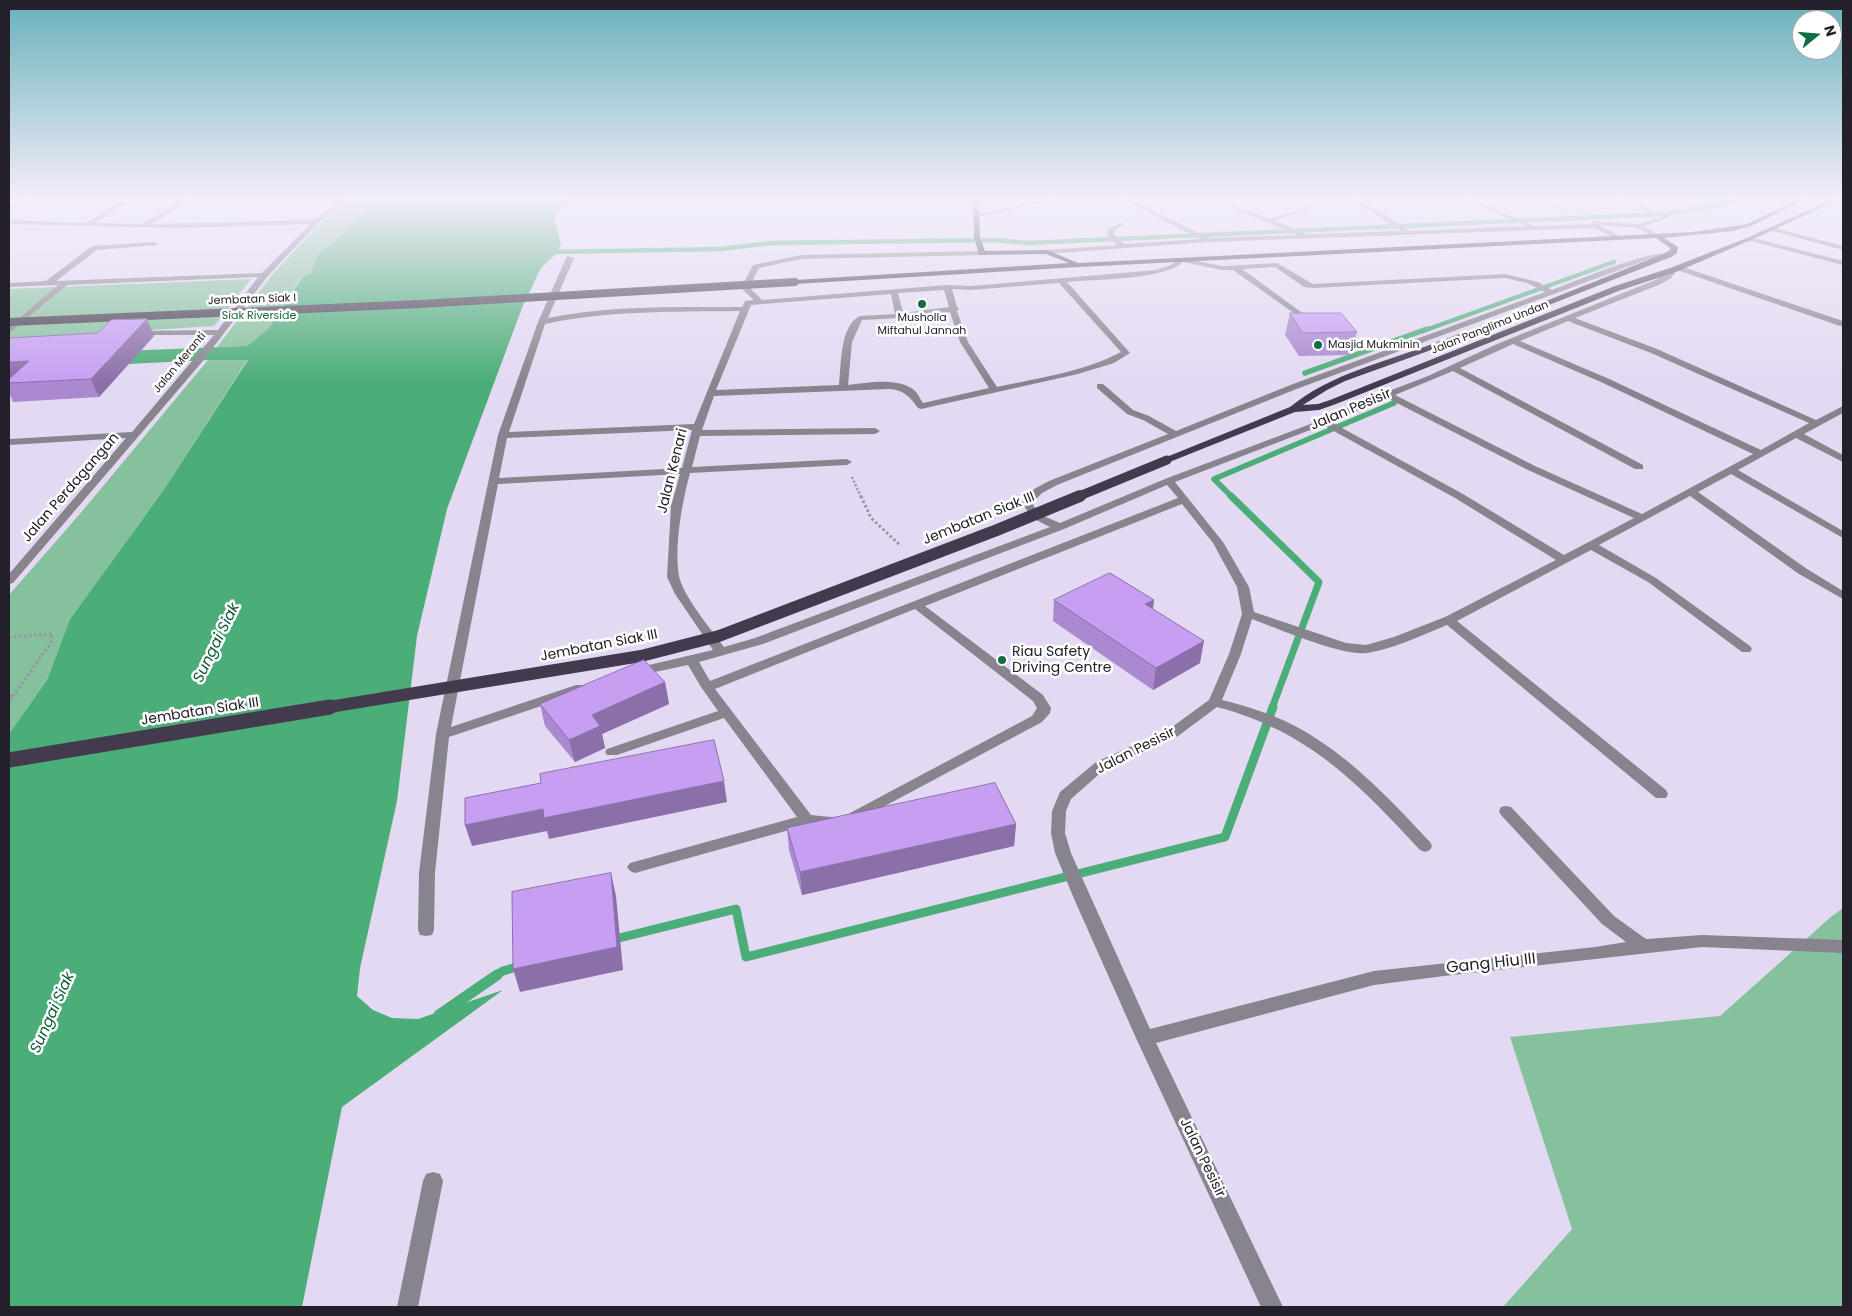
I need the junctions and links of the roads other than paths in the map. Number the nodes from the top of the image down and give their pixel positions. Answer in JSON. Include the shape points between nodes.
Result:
{"nodes":[{"id":1,"x":78,"y":260,"type":"edge"},
{"id":2,"x":278,"y":260,"type":"edge"},
{"id":3,"x":569,"y":260,"type":"edge"},
{"id":4,"x":781,"y":260,"type":"edge"},
{"id":5,"x":1068,"y":260,"type":"edge"},
{"id":6,"x":1173,"y":260,"type":"edge"},
{"id":7,"x":1182,"y":260,"type":"edge"},
{"id":8,"x":1184,"y":260,"type":"edge"},
{"id":9,"x":1251,"y":260,"type":"edge"},
{"id":10,"x":1638,"y":260,"type":"edge"},
{"id":11,"x":1654,"y":260,"type":"edge"},
{"id":12,"x":1698,"y":260,"type":"edge"},
{"id":13,"x":1079,"y":265,"type":"junction"},
{"id":14,"x":1236,"y":268,"type":"junction"},
{"id":15,"x":1673,"y":271,"type":"junction"},
{"id":16,"x":264,"y":275,"type":"junction"},
{"id":17,"x":1062,"y":281,"type":"junction"},
{"id":18,"x":1599,"y":282,"type":"junction"},
{"id":19,"x":65,"y":283,"type":"junction"},
{"id":20,"x":47,"y":284,"type":"junction"},
{"id":21,"x":9,"y":285,"type":"edge"},
{"id":22,"x":947,"y":287,"type":"junction"},
{"id":23,"x":1618,"y":288,"type":"junction"},
{"id":24,"x":1549,"y":290,"type":"junction"},
{"id":25,"x":894,"y":291,"type":"junction"},
{"id":26,"x":759,"y":301,"type":"junction"},
{"id":27,"x":745,"y":309,"type":"junction"},
{"id":28,"x":955,"y":309,"type":"junction"},
{"id":29,"x":900,"y":316,"type":"junction"},
{"id":30,"x":1305,"y":319,"type":"edge"},
{"id":31,"x":1571,"y":319,"type":"junction"},
{"id":32,"x":9,"y":322,"type":"edge"},
{"id":33,"x":542,"y":322,"type":"junction"},
{"id":34,"x":1530,"y":324,"type":"junction"},
{"id":35,"x":1843,"y":324,"type":"edge"},
{"id":36,"x":1452,"y":328,"type":"junction"},
{"id":37,"x":1544,"y":329,"type":"junction"},
{"id":38,"x":9,"y":331,"type":"edge"},
{"id":39,"x":221,"y":332,"type":"junction"},
{"id":40,"x":125,"y":334,"type":"edge"},
{"id":41,"x":1466,"y":334,"type":"junction"},
{"id":42,"x":1425,"y":338,"type":"junction"},
{"id":43,"x":1517,"y":342,"type":"junction"},
{"id":44,"x":1440,"y":344,"type":"junction"},
{"id":45,"x":1456,"y":369,"type":"junction"},
{"id":46,"x":1100,"y":386,"type":"dead end"},
{"id":47,"x":843,"y":388,"type":"junction"},
{"id":48,"x":994,"y":389,"type":"junction"},
{"id":49,"x":711,"y":393,"type":"junction"},
{"id":50,"x":1387,"y":395,"type":"junction"},
{"id":51,"x":1293,"y":409,"type":"junction"},
{"id":52,"x":1843,"y":409,"type":"edge"},
{"id":53,"x":1816,"y":423,"type":"junction"},
{"id":54,"x":1327,"y":424,"type":"junction"},
{"id":55,"x":697,"y":430,"type":"junction"},
{"id":56,"x":875,"y":431,"type":"dead end"},
{"id":57,"x":1175,"y":434,"type":"junction"},
{"id":58,"x":1796,"y":434,"type":"junction"},
{"id":59,"x":135,"y":435,"type":"junction"},
{"id":60,"x":503,"y":435,"type":"junction"},
{"id":61,"x":9,"y":442,"type":"edge"},
{"id":62,"x":1760,"y":453,"type":"junction"},
{"id":63,"x":1843,"y":458,"type":"edge"},
{"id":64,"x":1168,"y":460,"type":"joint"},
{"id":65,"x":847,"y":462,"type":"road end"},
{"id":66,"x":1639,"y":467,"type":"dead end"},
{"id":67,"x":1730,"y":470,"type":"junction"},
{"id":68,"x":686,"y":471,"type":"junction"},
{"id":69,"x":495,"y":480,"type":"junction"},
{"id":70,"x":1169,"y":481,"type":"junction"},
{"id":71,"x":1689,"y":491,"type":"junction"},
{"id":72,"x":1183,"y":500,"type":"junction"},
{"id":73,"x":1641,"y":517,"type":"junction"},
{"id":74,"x":1060,"y":526,"type":"junction"},
{"id":75,"x":1843,"y":535,"type":"edge"},
{"id":76,"x":1591,"y":545,"type":"junction"},
{"id":77,"x":1564,"y":560,"type":"junction"},
{"id":78,"x":9,"y":581,"type":"edge"},
{"id":79,"x":1843,"y":596,"type":"edge"},
{"id":80,"x":917,"y":605,"type":"junction"},
{"id":81,"x":1248,"y":614,"type":"junction"},
{"id":82,"x":1449,"y":620,"type":"junction"},
{"id":83,"x":1746,"y":649,"type":"dead end"},
{"id":84,"x":721,"y":652,"type":"junction"},
{"id":85,"x":692,"y":660,"type":"junction"},
{"id":86,"x":623,"y":675,"type":"edge"},
{"id":87,"x":597,"y":683,"type":"edge"},
{"id":88,"x":707,"y":687,"type":"junction"},
{"id":89,"x":1215,"y":702,"type":"junction"},
{"id":90,"x":726,"y":712,"type":"junction"},
{"id":91,"x":443,"y":734,"type":"junction"},
{"id":92,"x":612,"y":752,"type":"dead end"},
{"id":93,"x":9,"y":760,"type":"edge"},
{"id":94,"x":1661,"y":794,"type":"dead end"},
{"id":95,"x":1506,"y":811,"type":"dead end"},
{"id":96,"x":807,"y":820,"type":"junction"},
{"id":97,"x":1426,"y":846,"type":"dead end"},
{"id":98,"x":635,"y":868,"type":"dead end"},
{"id":99,"x":426,"y":930,"type":"dead end"},
{"id":100,"x":1644,"y":946,"type":"junction"},
{"id":101,"x":1843,"y":947,"type":"edge"},
{"id":102,"x":1145,"y":1038,"type":"junction"},
{"id":103,"x":433,"y":1181,"type":"dead end"},
{"id":104,"x":407,"y":1307,"type":"edge"},
{"id":105,"x":1272,"y":1307,"type":"edge"}],
"edges":[{"from":1,"to":20,"type":"street"},
{"from":2,"to":16,"type":"street","name":"Jalan Meranti"},
{"from":3,"to":33,"type":"street"},
{"from":4,"to":26,"type":"street","via":[[756,267],[747,290]]},
{"from":5,"to":13,"type":"main road"},
{"from":6,"to":13,"type":"main road","name":"Jembatan Siak I"},
{"from":7,"to":17,"type":"street","via":[[1178,265],[1156,272]]},
{"from":8,"to":14,"type":"street"},
{"from":9,"to":14,"type":"street"},
{"from":10,"to":24,"type":"street"},
{"from":11,"to":18,"type":"main road","name":"Jalan Panglima Undan"},
{"from":12,"to":15,"type":"main road","name":"Jalan Panglima Undan"},
{"from":13,"to":32,"type":"main road","name":"Jembatan Siak I","bridge":true,"via":[[420,304]]},
{"from":14,"to":24,"type":"street","via":[[1277,265],[1313,286],[1505,276]]},
{"from":14,"to":30,"type":"street"},
{"from":15,"to":23,"type":"main road","name":"Jalan Panglima Undan"},
{"from":15,"to":31,"type":"street","name":"Jalan Pesisir"},
{"from":15,"to":35,"type":"street"},
{"from":16,"to":19,"type":"street"},
{"from":16,"to":39,"type":"street","name":"Jalan Meranti"},
{"from":17,"to":22,"type":"street"},
{"from":17,"to":48,"type":"street","via":[[1126,352],[1111,361],[1075,372]]},
{"from":18,"to":23,"type":"main road"},
{"from":18,"to":41,"type":"main road","name":"Jalan Panglima Undan"},
{"from":19,"to":20,"type":"street"},
{"from":19,"to":38,"type":"street"},
{"from":20,"to":21,"type":"street"},
{"from":22,"to":25,"type":"street"},
{"from":22,"to":28,"type":"street"},
{"from":23,"to":34,"type":"main road","name":"Jalan Panglima Undan"},
{"from":24,"to":36,"type":"street"},
{"from":25,"to":26,"type":"street"},
{"from":25,"to":29,"type":"street"},
{"from":26,"to":27,"type":"street","via":[[748,303]]},
{"from":27,"to":33,"type":"street","via":[[596,314]]},
{"from":27,"to":49,"type":"street","name":"Jalan Kenari"},
{"from":28,"to":29,"type":"street"},
{"from":28,"to":48,"type":"street","via":[[966,345]]},
{"from":29,"to":47,"type":"street","via":[[860,318],[855,323],[845,359]]},
{"from":31,"to":37,"type":"street","name":"Jalan Pesisir"},
{"from":31,"to":53,"type":"street","via":[[1654,351]]},
{"from":33,"to":60,"type":"street"},
{"from":34,"to":37,"type":"street"},
{"from":34,"to":51,"type":"main road","name":"Jalan Panglima Undan","via":[[1334,402]]},
{"from":36,"to":41,"type":"street"},
{"from":36,"to":42,"type":"street"},
{"from":37,"to":43,"type":"street","name":"Jalan Pesisir"},
{"from":39,"to":40,"type":"street"},
{"from":39,"to":59,"type":"street","name":"Jalan Meranti"},
{"from":41,"to":44,"type":"main road","name":"Jalan Panglima Undan"},
{"from":42,"to":44,"type":"street"},
{"from":42,"to":57,"type":"street"},
{"from":43,"to":45,"type":"street","name":"Jalan Pesisir"},
{"from":43,"to":62,"type":"street"},
{"from":44,"to":51,"type":"main road","name":"Jalan Panglima Undan","via":[[1320,388]]},
{"from":45,"to":50,"type":"street","name":"Jalan Pesisir"},
{"from":45,"to":66,"type":"street"},
{"from":46,"to":57,"type":"street","via":[[1130,412]]},
{"from":47,"to":48,"type":"street","via":[[903,388],[911,392],[921,406]]},
{"from":47,"to":49,"type":"street"},
{"from":49,"to":55,"type":"street","name":"Jalan Kenari"},
{"from":50,"to":54,"type":"street","name":"Jalan Pesisir"},
{"from":50,"to":73,"type":"street","via":[[1495,450]]},
{"from":51,"to":64,"type":"main road","name":"Jalan Panglima Undan"},
{"from":52,"to":53,"type":"street"},
{"from":53,"to":58,"type":"street"},
{"from":54,"to":70,"type":"street","name":"Jalan Pesisir"},
{"from":54,"to":77,"type":"street","via":[[1459,496]]},
{"from":55,"to":56,"type":"street"},
{"from":55,"to":60,"type":"street"},
{"from":55,"to":68,"type":"street","name":"Jalan Kenari"},
{"from":57,"to":74,"type":"street","via":[[1053,483],[1027,502],[1030,512]]},
{"from":58,"to":62,"type":"street"},
{"from":58,"to":63,"type":"street"},
{"from":59,"to":61,"type":"street"},
{"from":59,"to":78,"type":"street","name":"Jalan Perdagangan"},
{"from":60,"to":69,"type":"street"},
{"from":62,"to":67,"type":"street"},
{"from":64,"to":93,"type":"main road","name":"Jembatan Siak III","bridge":true,"via":[[997,530],[719,636],[641,656]]},
{"from":65,"to":68,"type":"street"},
{"from":67,"to":71,"type":"street"},
{"from":67,"to":75,"type":"street"},
{"from":68,"to":69,"type":"street"},
{"from":68,"to":84,"type":"street","name":"Jalan Kenari","via":[[676,506],[674,577],[681,594]]},
{"from":69,"to":91,"type":"street"},
{"from":70,"to":72,"type":"street"},
{"from":70,"to":74,"type":"street","name":"Jalan Pesisir"},
{"from":71,"to":73,"type":"street"},
{"from":71,"to":79,"type":"street","via":[[1734,519],[1790,563]]},
{"from":72,"to":80,"type":"street"},
{"from":72,"to":81,"type":"street","via":[[1218,542],[1243,587]]},
{"from":73,"to":76,"type":"street"},
{"from":74,"to":84,"type":"street","name":"Jalan Pesisir","via":[[759,641]]},
{"from":76,"to":77,"type":"street"},
{"from":76,"to":83,"type":"street","via":[[1652,580]]},
{"from":77,"to":82,"type":"street"},
{"from":80,"to":88,"type":"street"},
{"from":80,"to":96,"type":"street","via":[[1038,698],[1044,713],[865,812],[835,822]]},
{"from":81,"to":82,"type":"street","via":[[1344,647],[1366,648],[1398,640]]},
{"from":81,"to":89,"type":"street"},
{"from":82,"to":94,"type":"street"},
{"from":84,"to":85,"type":"street","name":"Jalan Pesisir"},
{"from":85,"to":86,"type":"street","name":"Jalan Pesisir"},
{"from":85,"to":88,"type":"street"},
{"from":87,"to":91,"type":"street"},
{"from":88,"to":90,"type":"street"},
{"from":89,"to":97,"type":"street","via":[[1248,710],[1313,743],[1393,812]]},
{"from":89,"to":102,"type":"street","name":"Jalan Pesisir","via":[[1173,733],[1102,765],[1065,796],[1058,811],[1058,833],[1063,853]]},
{"from":90,"to":92,"type":"street"},
{"from":90,"to":96,"type":"street"},
{"from":91,"to":99,"type":"street","via":[[427,873]]},
{"from":95,"to":100,"type":"street","via":[[1608,920]]},
{"from":96,"to":98,"type":"street"},
{"from":100,"to":101,"type":"street","name":"Gang Hiu III","via":[[1702,941]]},
{"from":100,"to":102,"type":"street","name":"Gang Hiu III","via":[[1374,978]]},
{"from":102,"to":105,"type":"street","name":"Jalan Pesisir"},
{"from":103,"to":104,"type":"street"}]}
